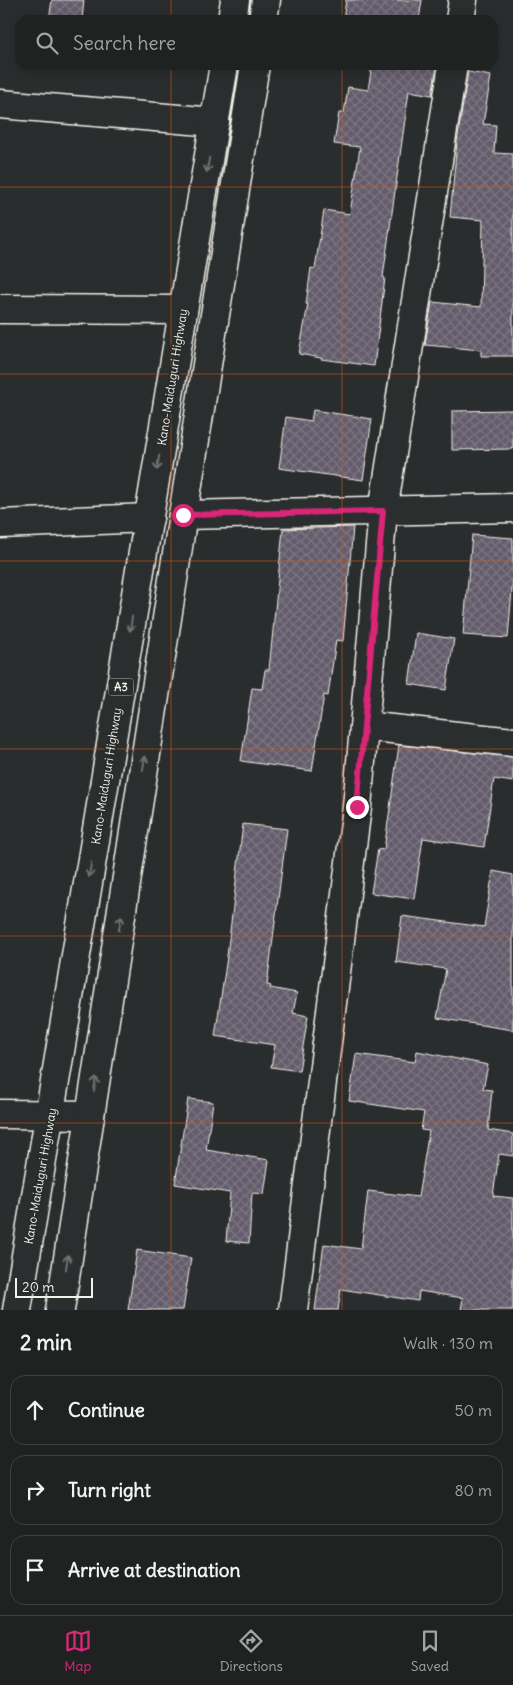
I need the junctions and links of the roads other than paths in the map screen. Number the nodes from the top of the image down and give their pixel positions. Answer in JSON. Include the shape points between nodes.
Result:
{"nodes":[{"id":1,"x":235,"y":0,"type":"edge"},
{"id":2,"x":266,"y":0,"type":"edge"},
{"id":3,"x":463,"y":0,"type":"edge"},
{"id":4,"x":233,"y":15,"type":"edge"},
{"id":5,"x":264,"y":15,"type":"edge"},
{"id":6,"x":461,"y":15,"type":"edge"},
{"id":7,"x":223,"y":70,"type":"edge"},
{"id":8,"x":254,"y":70,"type":"edge"},
{"id":9,"x":452,"y":70,"type":"edge"},
{"id":10,"x":0,"y":104,"type":"edge"},
{"id":11,"x":215,"y":122,"type":"junction"},
{"id":12,"x":0,"y":309,"type":"edge"},
{"id":13,"x":183,"y":310,"type":"junction"},
{"id":14,"x":513,"y":508,"type":"edge"},
{"id":15,"x":383,"y":511,"type":"junction"},
{"id":16,"x":183,"y":515,"type":"junction"},
{"id":17,"x":149,"y":518,"type":"junction"},
{"id":18,"x":0,"y":524,"type":"edge"},
{"id":19,"x":364,"y":726,"type":"junction"},
{"id":20,"x":513,"y":742,"type":"edge"},
{"id":21,"x":0,"y":1114,"type":"edge"},
{"id":22,"x":50,"y":1114,"type":"junction"},
{"id":23,"x":90,"y":1115,"type":"junction"},
{"id":24,"x":17,"y":1310,"type":"edge"},
{"id":25,"x":60,"y":1310,"type":"edge"},
{"id":26,"x":293,"y":1310,"type":"edge"}],
"edges":[{"from":1,"to":4,"type":"main road"},
{"from":2,"to":5,"type":"main road"},
{"from":3,"to":6,"type":"main road"},
{"from":7,"to":11,"type":"main road","name":"Kano-Maiduguri Highway","number":"A3"},
{"from":8,"to":16,"type":"main road"},
{"from":9,"to":15,"type":"main road"},
{"from":10,"to":11,"type":"main road"},
{"from":11,"to":13,"type":"main road","name":"Kano-Maiduguri Highway","number":"A3","one_way":true},
{"from":12,"to":13,"type":"main road"},
{"from":13,"to":17,"type":"main road","name":"Kano-Maiduguri Highway","number":"A3","one_way":true},
{"from":14,"to":15,"type":"main road"},
{"from":15,"to":16,"type":"main road"},
{"from":15,"to":19,"type":"main road"},
{"from":23,"to":16,"type":"main road","one_way":true},
{"from":17,"to":18,"type":"main road"},
{"from":17,"to":22,"type":"main road","name":"Kano-Maiduguri Highway","number":"A3","one_way":true},
{"from":19,"to":20,"type":"main road"},
{"from":19,"to":26,"type":"main road","via":[[357,807]]},
{"from":21,"to":22,"type":"main road"},
{"from":22,"to":23,"type":"main road"},
{"from":22,"to":24,"type":"main road","name":"Kano-Maiduguri Highway","number":"A3"},
{"from":25,"to":23,"type":"main road","one_way":true}]}
